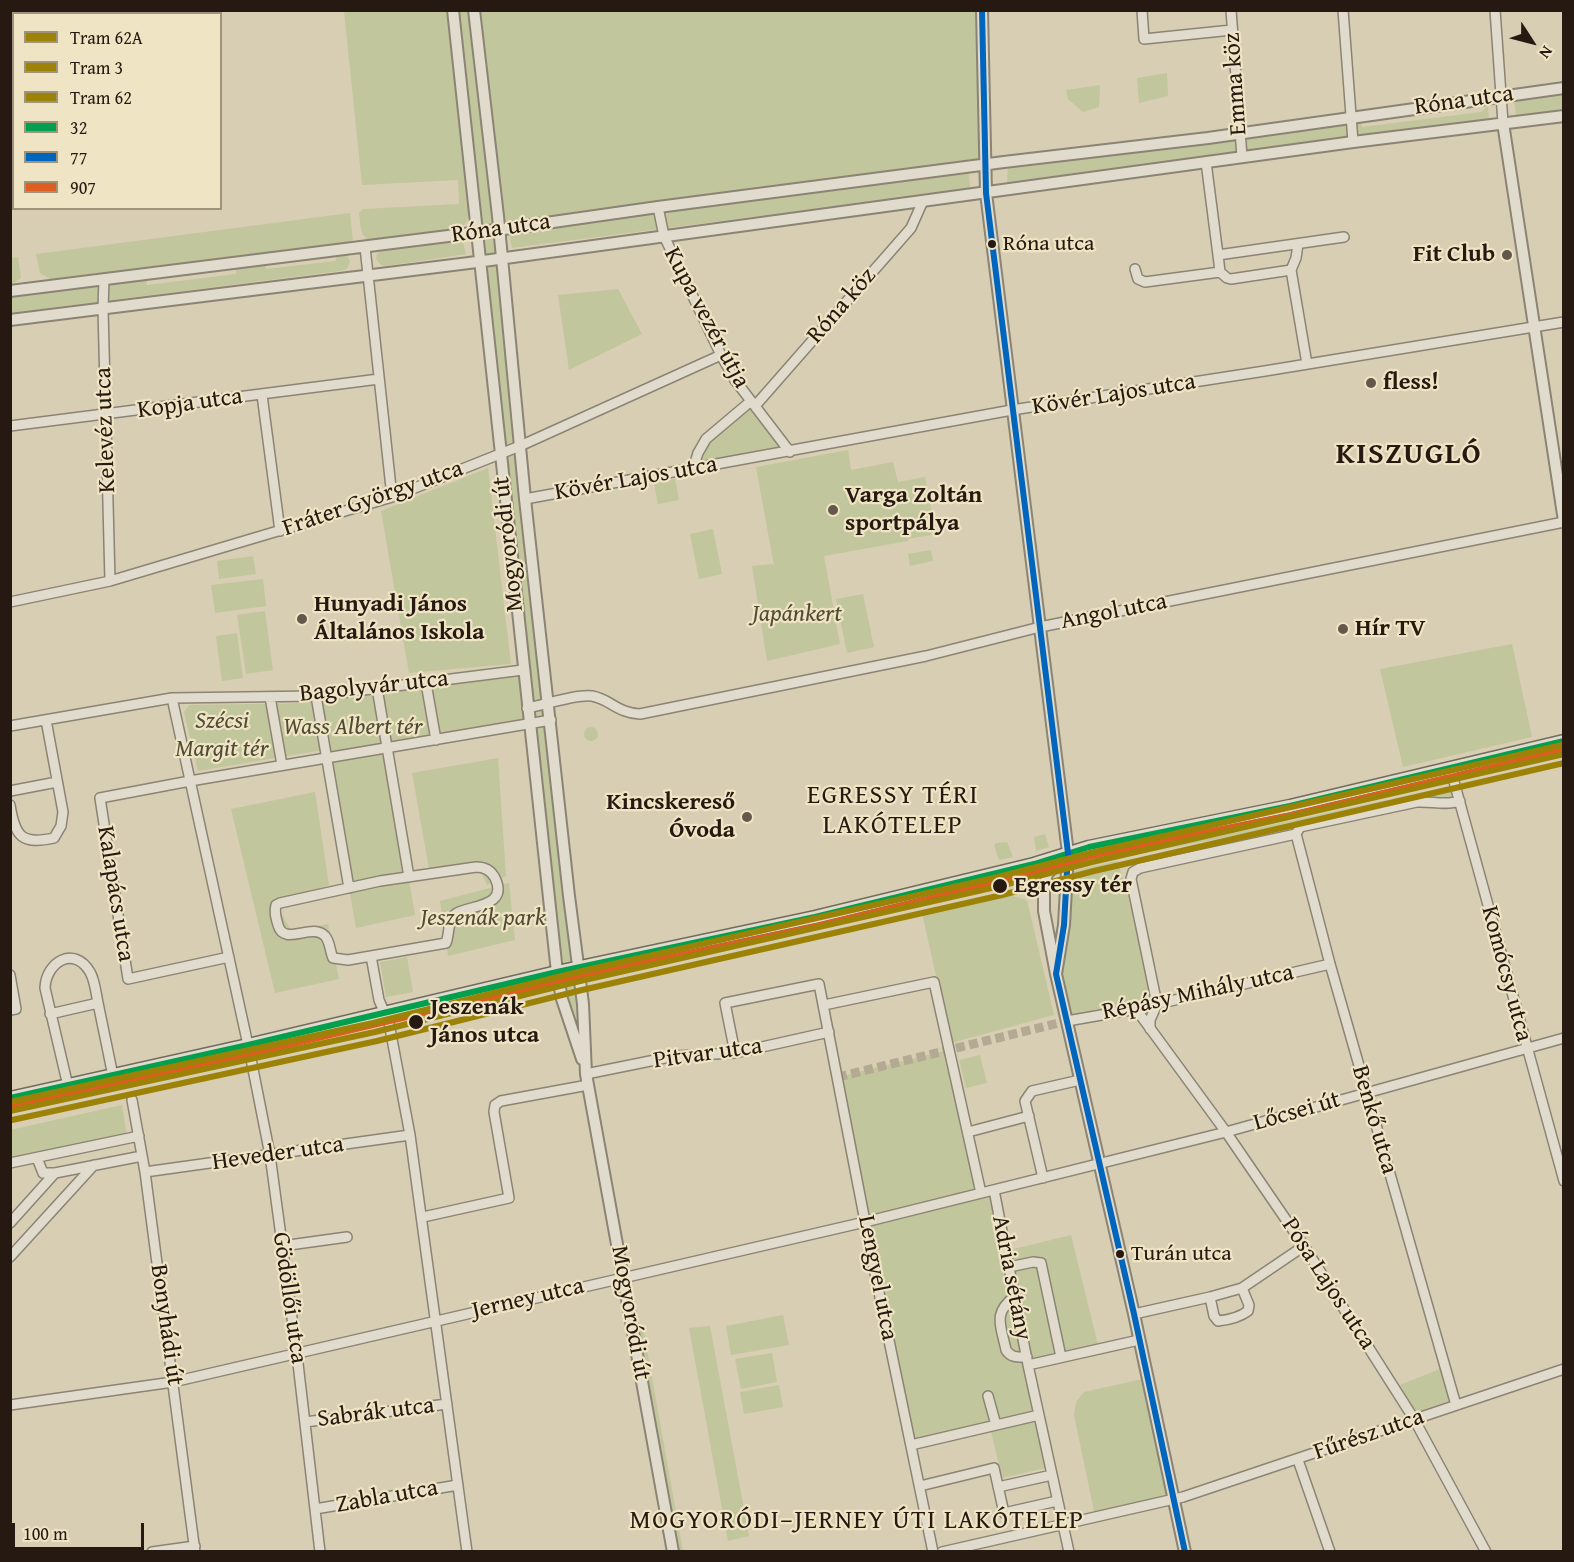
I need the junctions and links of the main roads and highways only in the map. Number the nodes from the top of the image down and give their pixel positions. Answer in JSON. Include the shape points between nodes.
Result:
{"nodes":[{"id":1,"x":1563,"y":741,"type":"edge"},
{"id":2,"x":10,"y":1098,"type":"edge"}],
"edges":[{"from":1,"to":2,"type":"main road","via":[[1290,806],[1068,853],[825,914]]}]}
